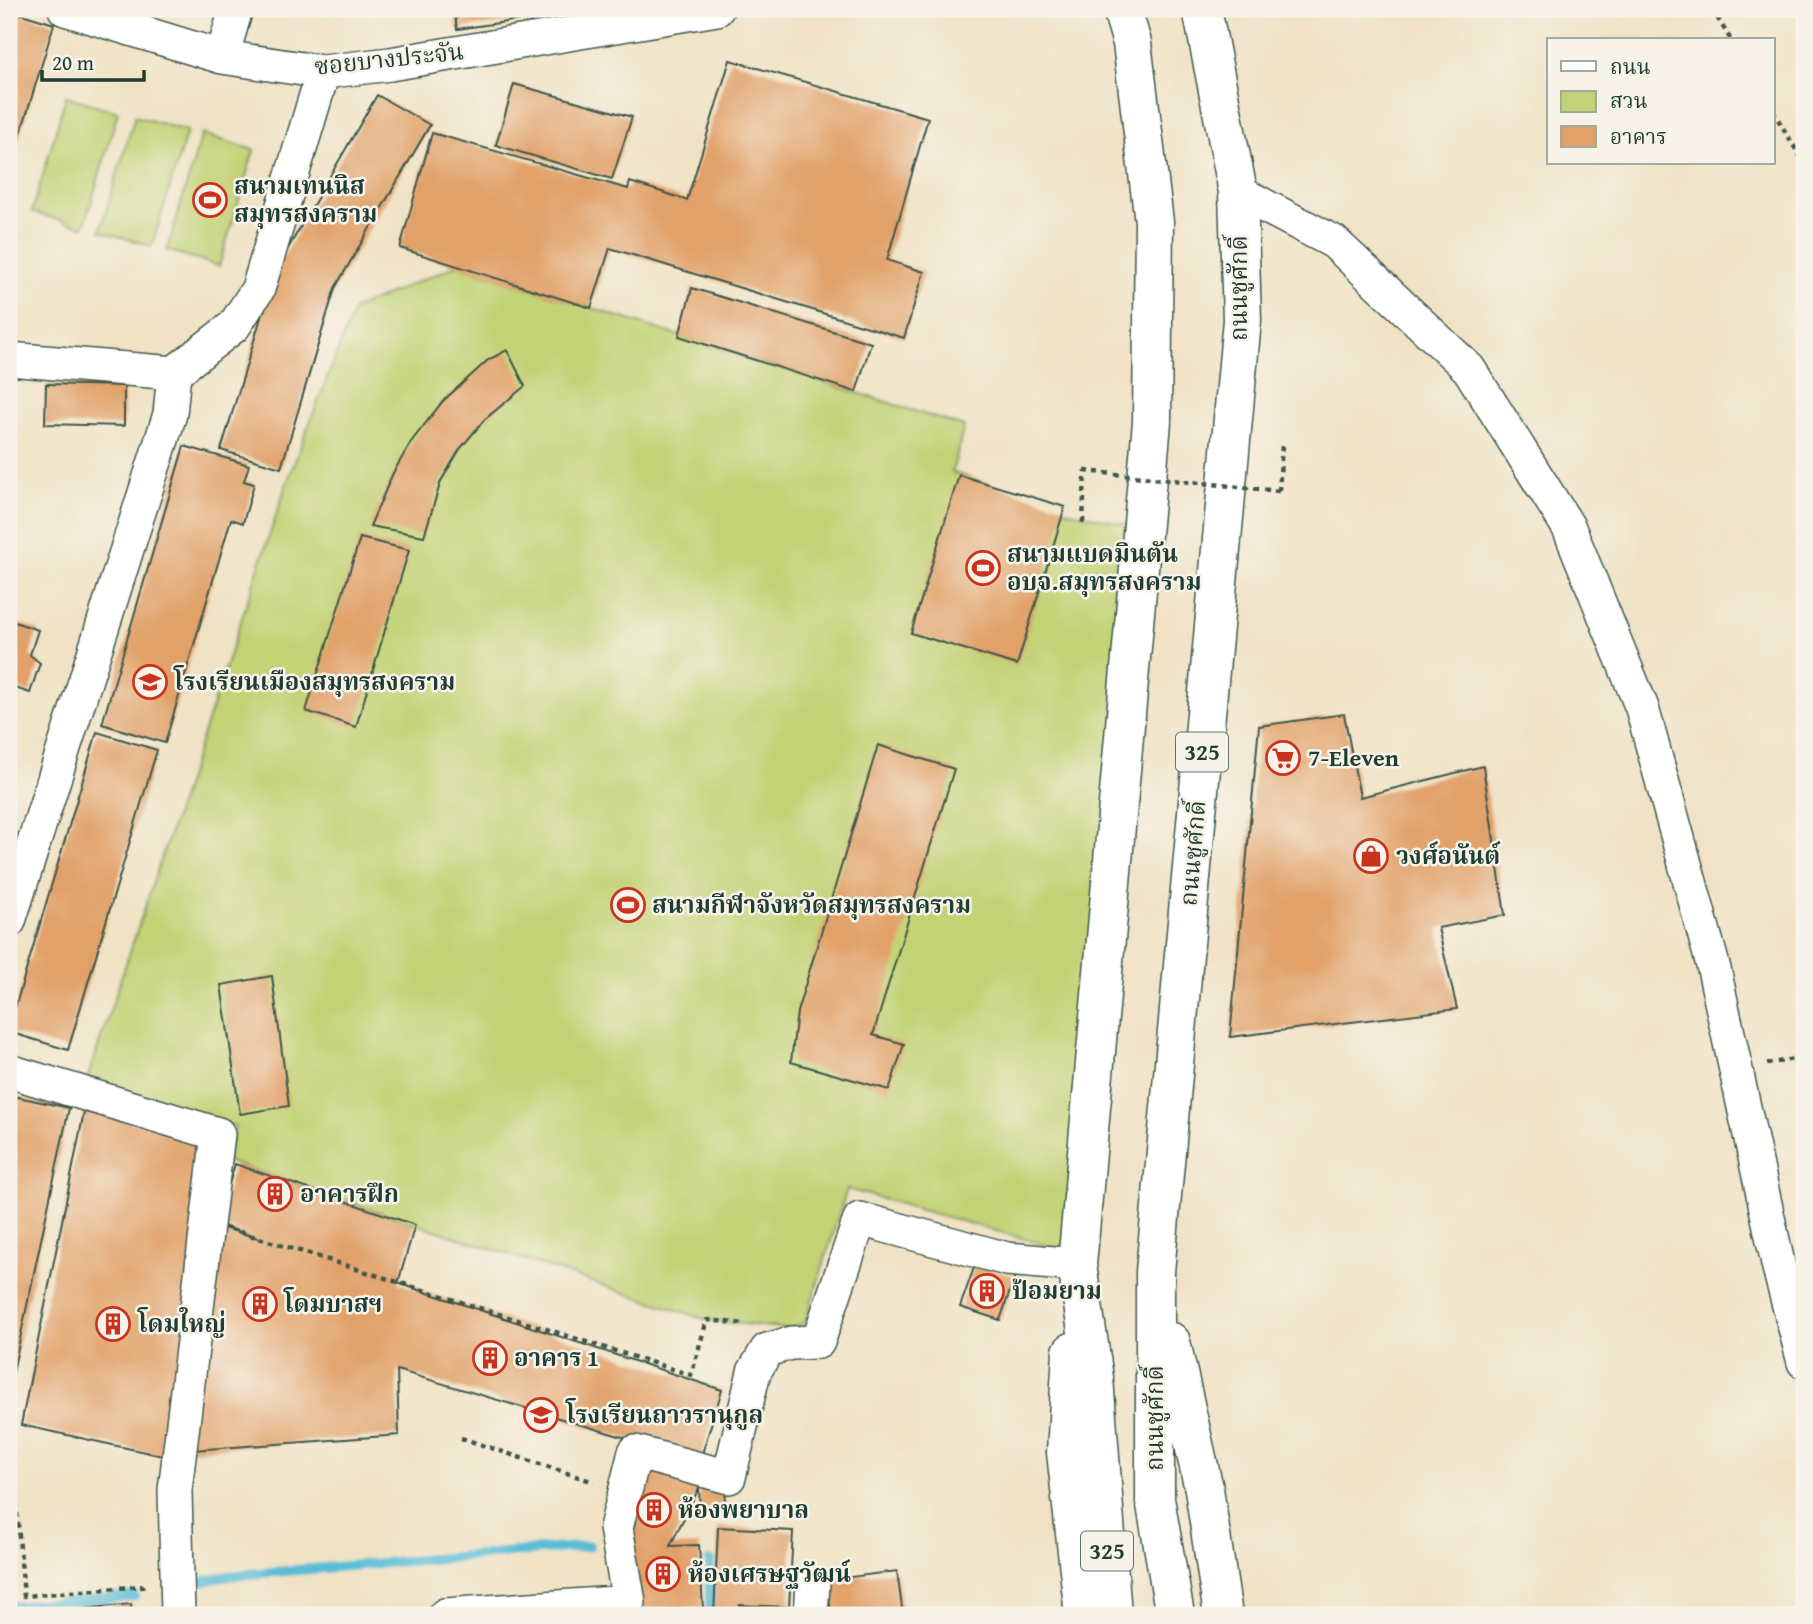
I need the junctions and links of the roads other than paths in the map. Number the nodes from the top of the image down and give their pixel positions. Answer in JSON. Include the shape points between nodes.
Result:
{"nodes":[{"id":1,"x":65,"y":9,"type":"edge"},
{"id":2,"x":236,"y":9,"type":"edge"},
{"id":3,"x":717,"y":9,"type":"edge"},
{"id":4,"x":1122,"y":9,"type":"edge"},
{"id":5,"x":1202,"y":9,"type":"edge"},
{"id":6,"x":222,"y":57,"type":"junction"},
{"id":7,"x":323,"y":72,"type":"junction"},
{"id":8,"x":1238,"y":192,"type":"junction"},
{"id":9,"x":9,"y":359,"type":"edge"},
{"id":10,"x":174,"y":373,"type":"junction"},
{"id":11,"x":12,"y":899,"type":"edge"},
{"id":12,"x":9,"y":1071,"type":"edge"},
{"id":13,"x":1077,"y":1265,"type":"junction"},
{"id":14,"x":1155,"y":1272,"type":"junction"},
{"id":15,"x":1800,"y":1330,"type":"edge"},
{"id":16,"x":1804,"y":1362,"type":"edge"},
{"id":17,"x":178,"y":1615,"type":"edge"},
{"id":18,"x":445,"y":1615,"type":"edge"},
{"id":19,"x":1084,"y":1615,"type":"edge"},
{"id":20,"x":1112,"y":1615,"type":"edge"},
{"id":21,"x":1175,"y":1615,"type":"edge"},
{"id":22,"x":1223,"y":1615,"type":"edge"}],
"edges":[{"from":1,"to":6,"type":"street","name":"ซอยบางประจัน"},
{"from":2,"to":6,"type":"street"},
{"from":3,"to":7,"type":"street","name":"ซอยบางประจัน"},
{"from":4,"to":13,"type":"main road","number":"325","via":[[1132,43],[1154,222],[1152,422]]},
{"from":5,"to":8,"type":"main road","name":"ถนนชูศักดิ์","number":"325"},
{"from":6,"to":7,"type":"street","name":"ซอยบางประจัน"},
{"from":7,"to":10,"type":"street","via":[[258,289],[234,326]]},
{"from":8,"to":14,"type":"main road","name":"ถนนชูศักดิ์","number":"325","via":[[1242,320]]},
{"from":8,"to":15,"type":"street","via":[[1334,242],[1469,369],[1569,528],[1645,722],[1714,969],[1779,1268]]},
{"from":9,"to":10,"type":"street"},
{"from":10,"to":11,"type":"street","via":[[170,414]]},
{"from":12,"to":17,"type":"street","via":[[218,1134],[175,1490]]},
{"from":13,"to":18,"type":"street","via":[[1007,1259],[860,1219],[818,1342],[767,1350],[754,1372],[729,1477],[635,1451],[616,1528],[629,1602]]},
{"from":13,"to":19,"type":"main road","via":[[1066,1452]]},
{"from":13,"to":20,"type":"main road","number":"325","via":[[1094,1378]]},
{"from":14,"to":21,"type":"main road","name":"ถนนชูศักดิ์","number":"325","via":[[1155,1499]]},
{"from":14,"to":22,"type":"main road","via":[[1204,1489]]},
{"from":15,"to":16,"type":"street"}]}
